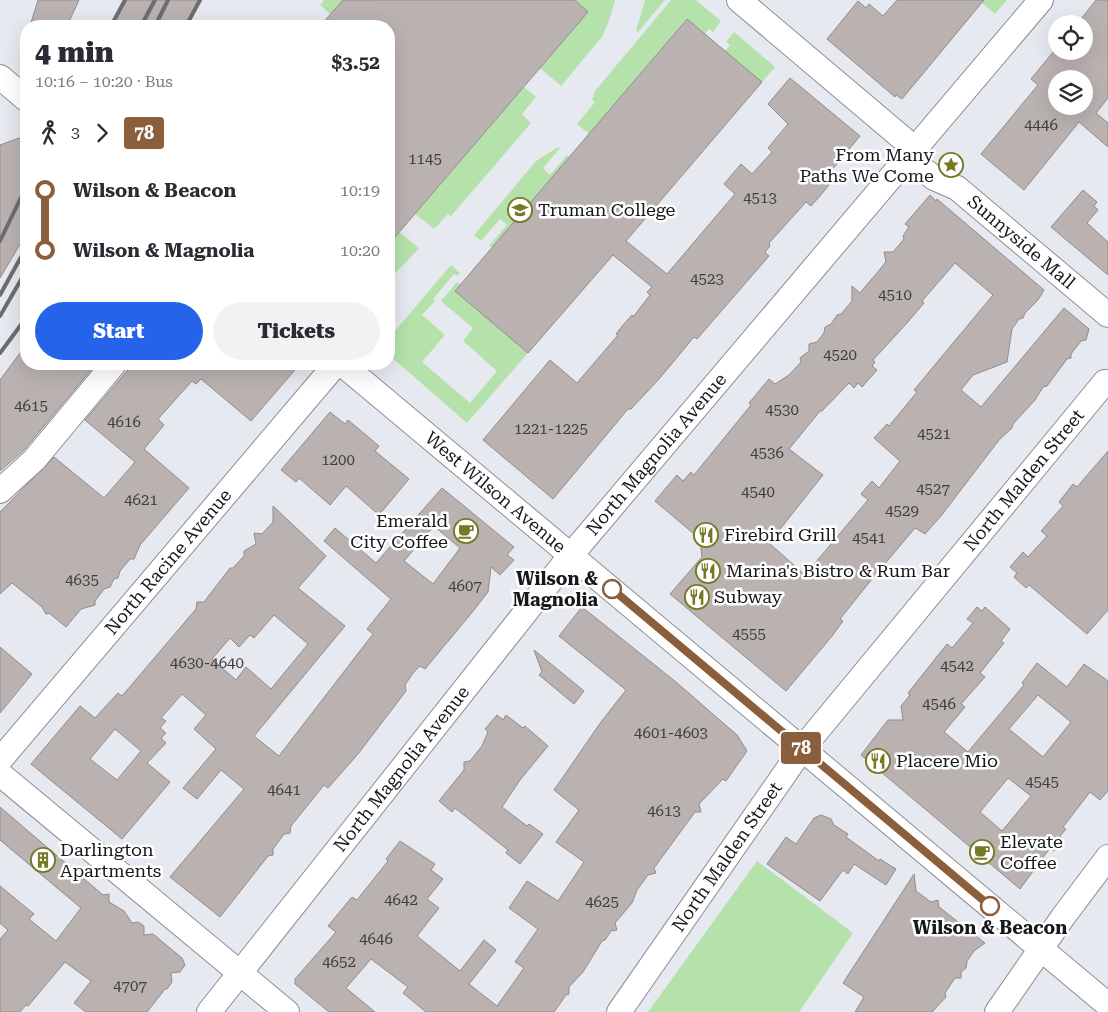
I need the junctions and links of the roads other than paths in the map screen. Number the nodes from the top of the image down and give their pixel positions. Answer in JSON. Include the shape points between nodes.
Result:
{"nodes":[{"id":1,"x":739,"y":0,"type":"edge"},
{"id":2,"x":1041,"y":0,"type":"edge"},
{"id":3,"x":0,"y":77,"type":"edge"},
{"id":4,"x":20,"y":94,"type":"edge"},
{"id":5,"x":911,"y":152,"type":"junction"},
{"id":6,"x":1108,"y":315,"type":"edge"},
{"id":7,"x":109,"y":370,"type":"edge"},
{"id":8,"x":331,"y":370,"type":"edge"},
{"id":9,"x":349,"y":370,"type":"edge"},
{"id":10,"x":1105,"y":382,"type":"dead end"},
{"id":11,"x":0,"y":492,"type":"edge"},
{"id":12,"x":571,"y":555,"type":"junction"},
{"id":13,"x":802,"y":749,"type":"junction"},
{"id":14,"x":0,"y":760,"type":"edge"},
{"id":15,"x":0,"y":774,"type":"edge"},
{"id":16,"x":1108,"y":857,"type":"edge"},
{"id":17,"x":1041,"y":949,"type":"junction"},
{"id":18,"x":239,"y":972,"type":"junction"},
{"id":19,"x":1108,"y":1005,"type":"edge"},
{"id":20,"x":209,"y":1012,"type":"edge"},
{"id":21,"x":287,"y":1012,"type":"edge"},
{"id":22,"x":619,"y":1012,"type":"edge"},
{"id":23,"x":997,"y":1012,"type":"edge"}],
"edges":[{"from":1,"to":5,"type":"street","name":"Sunnyside Mall"},
{"from":2,"to":5,"type":"street","name":"North Magnolia Avenue"},
{"from":3,"to":4,"type":"street"},
{"from":5,"to":6,"type":"street","name":"Sunnyside Mall","via":[[934,178],[957,188]]},
{"from":5,"to":12,"type":"street","name":"North Magnolia Avenue"},
{"from":7,"to":11,"type":"street","via":[[34,460]]},
{"from":8,"to":14,"type":"street","name":"North Racine Avenue"},
{"from":9,"to":12,"type":"street","name":"West Wilson Avenue"},
{"from":10,"to":13,"type":"street","name":"North Malden Street"},
{"from":12,"to":13,"type":"street","name":"West Wilson Avenue"},
{"from":12,"to":18,"type":"street","name":"North Magnolia Avenue"},
{"from":13,"to":17,"type":"street","name":"West Wilson Avenue"},
{"from":13,"to":22,"type":"street","name":"North Malden Street"},
{"from":15,"to":18,"type":"street"},
{"from":16,"to":17,"type":"street"},
{"from":17,"to":19,"type":"street","name":"West Wilson Avenue"},
{"from":17,"to":23,"type":"street"},
{"from":18,"to":20,"type":"street","name":"North Magnolia Avenue"},
{"from":18,"to":21,"type":"street"}]}
